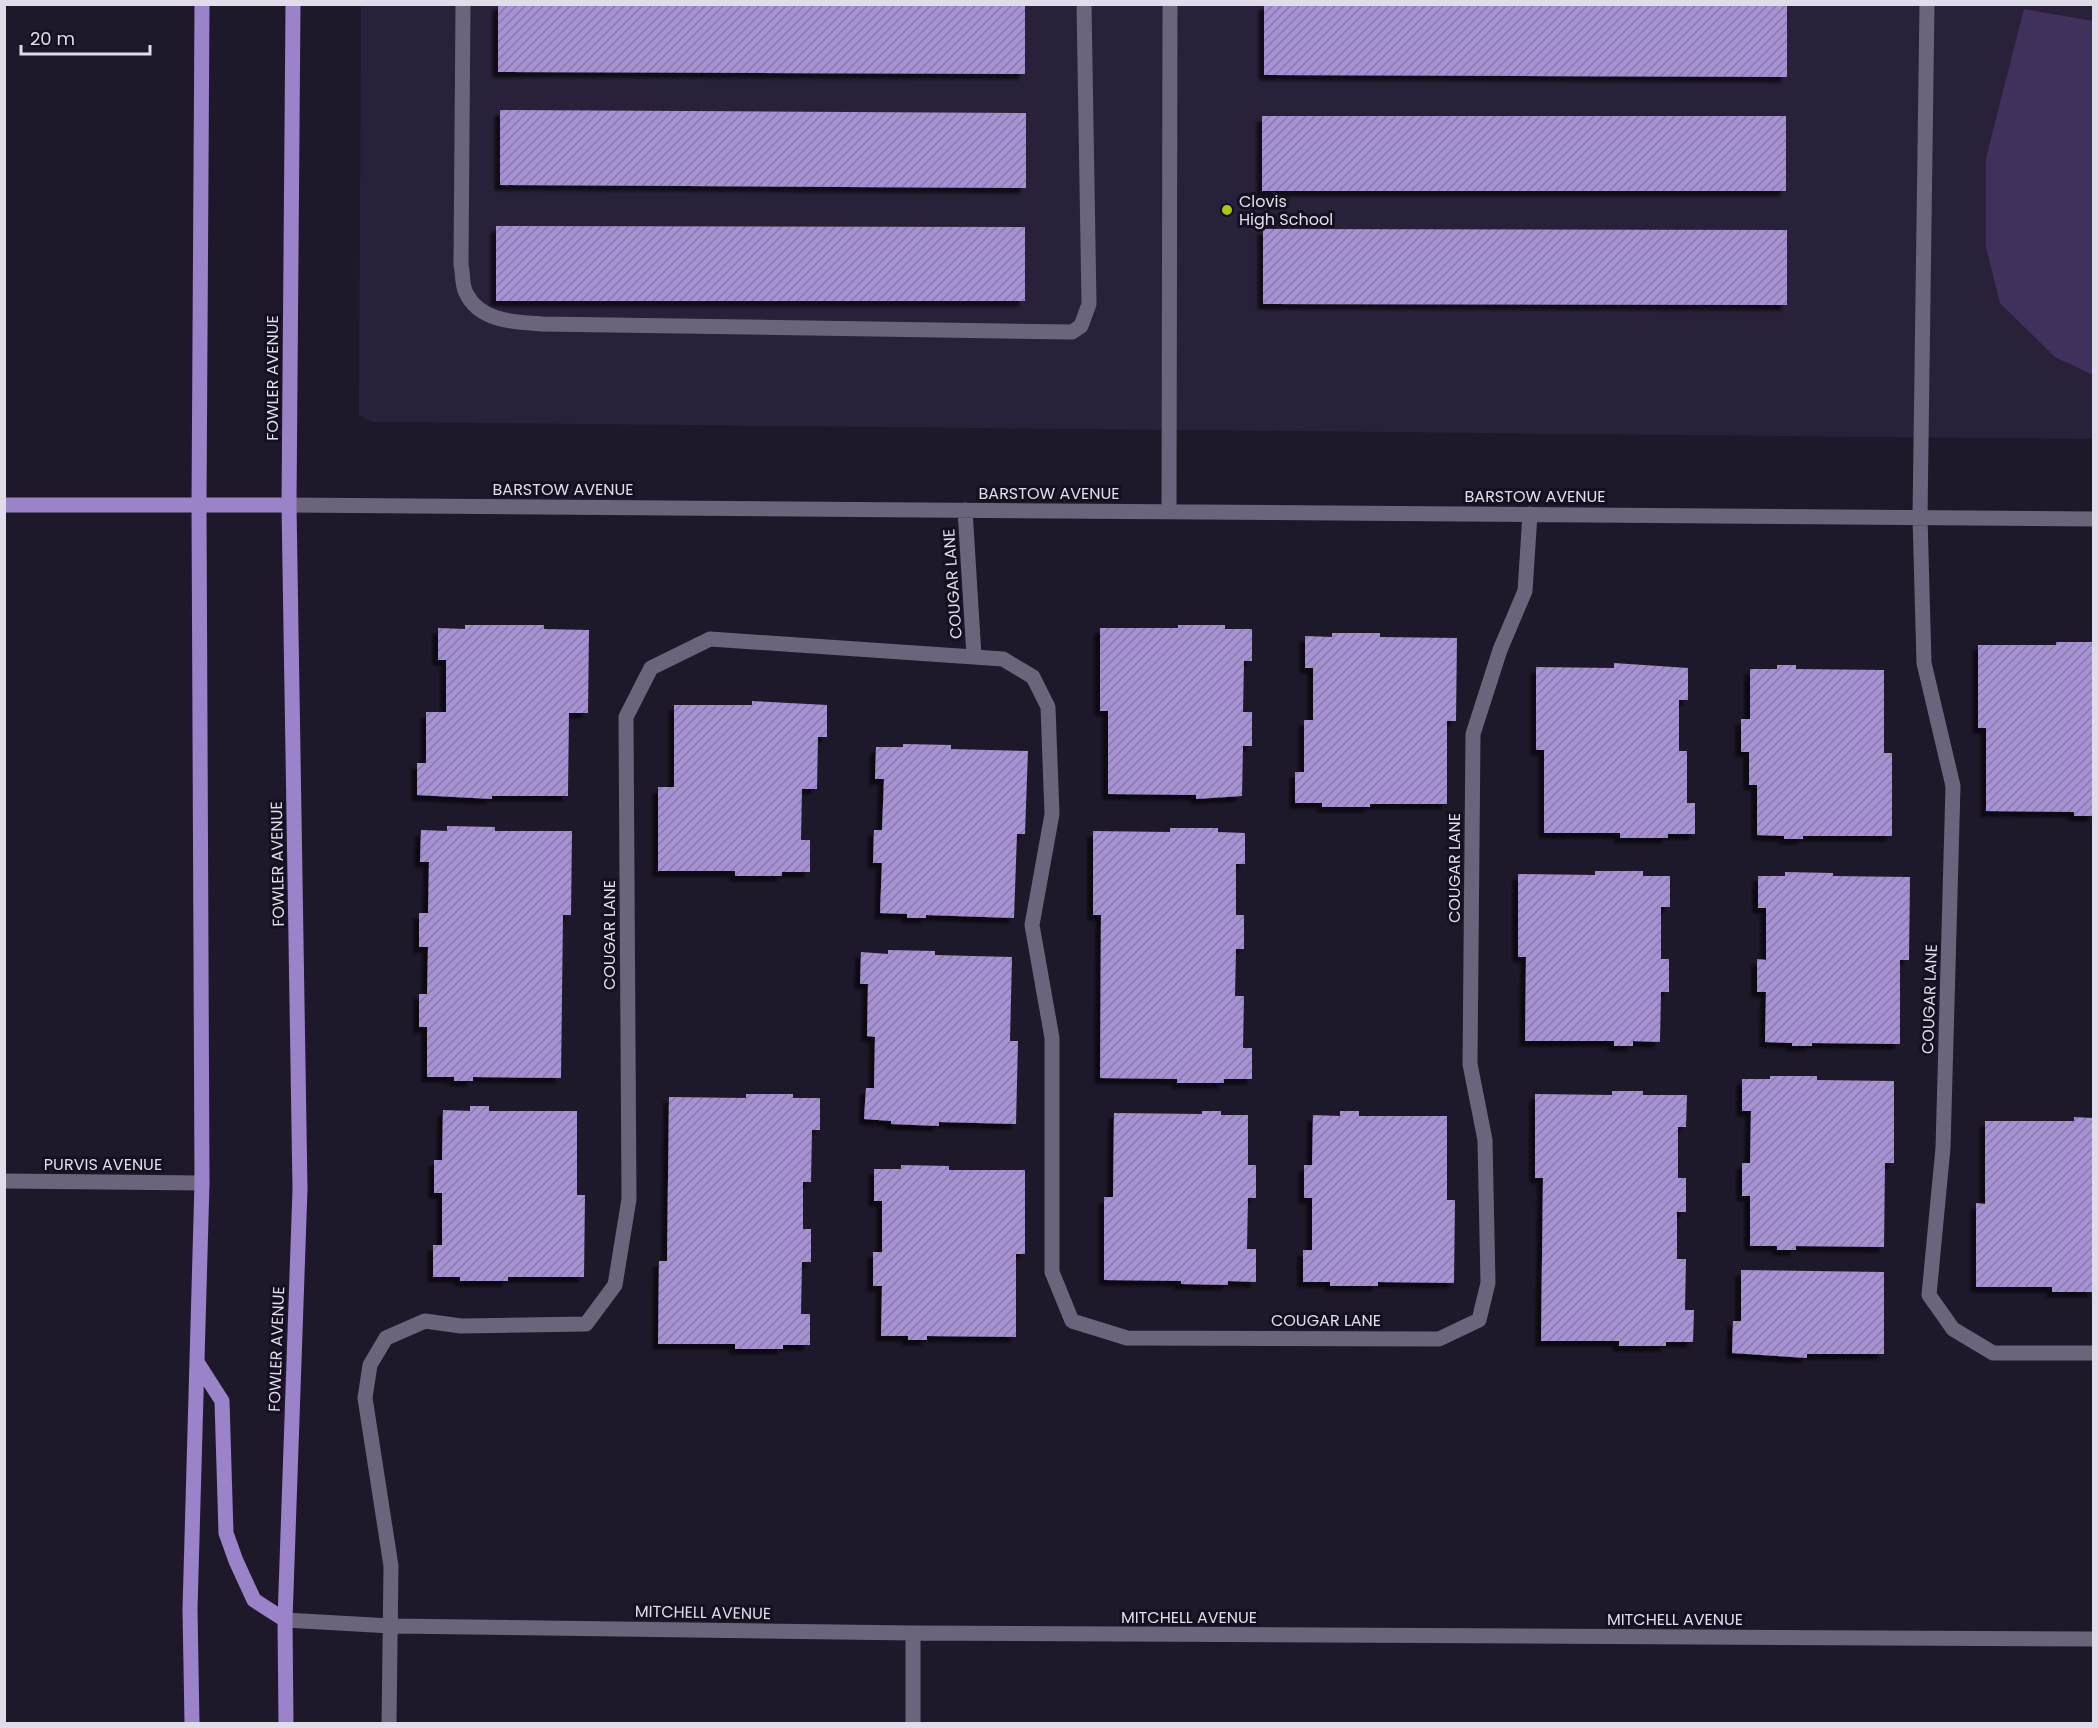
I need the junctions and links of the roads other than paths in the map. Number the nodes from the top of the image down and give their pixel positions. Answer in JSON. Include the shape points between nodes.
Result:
{"nodes":[{"id":1,"x":202,"y":4,"type":"edge"},
{"id":2,"x":293,"y":4,"type":"edge"},
{"id":3,"x":463,"y":4,"type":"edge"},
{"id":4,"x":1084,"y":4,"type":"edge"},
{"id":5,"x":1170,"y":4,"type":"edge"},
{"id":6,"x":1928,"y":4,"type":"edge"},
{"id":7,"x":4,"y":505,"type":"edge"},
{"id":8,"x":200,"y":505,"type":"junction"},
{"id":9,"x":289,"y":505,"type":"junction"},
{"id":10,"x":965,"y":510,"type":"junction"},
{"id":11,"x":1169,"y":512,"type":"junction"},
{"id":12,"x":1530,"y":514,"type":"junction"},
{"id":13,"x":1920,"y":517,"type":"junction"},
{"id":14,"x":2094,"y":519,"type":"edge"},
{"id":15,"x":974,"y":656,"type":"junction"},
{"id":16,"x":4,"y":1181,"type":"edge"},
{"id":17,"x":202,"y":1183,"type":"junction"},
{"id":18,"x":2094,"y":1353,"type":"edge"},
{"id":19,"x":196,"y":1362,"type":"junction"},
{"id":20,"x":285,"y":1620,"type":"junction"},
{"id":21,"x":391,"y":1626,"type":"junction"},
{"id":22,"x":913,"y":1634,"type":"junction"},
{"id":23,"x":2094,"y":1639,"type":"edge"},
{"id":24,"x":192,"y":1724,"type":"edge"},
{"id":25,"x":286,"y":1724,"type":"edge"},
{"id":26,"x":389,"y":1724,"type":"edge"},
{"id":27,"x":913,"y":1724,"type":"edge"}],
"edges":[{"from":1,"to":8,"type":"main road"},
{"from":2,"to":9,"type":"main road","name":"FOWLER AVENUE"},
{"from":3,"to":4,"type":"street","via":[[461,265],[466,293],[481,311],[504,321],[542,324],[1072,332],[1081,326],[1089,304]]},
{"from":5,"to":11,"type":"street"},
{"from":6,"to":13,"type":"street","name":"COUGAR LANE"},
{"from":7,"to":8,"type":"main road","name":"BARSTOW AVENUE"},
{"from":8,"to":9,"type":"main road","name":"BARSTOW AVENUE"},
{"from":8,"to":17,"type":"main road"},
{"from":9,"to":10,"type":"street","name":"BARSTOW AVENUE"},
{"from":9,"to":20,"type":"main road","name":"FOWLER AVENUE","via":[[300,1189]]},
{"from":10,"to":11,"type":"street","name":"BARSTOW AVENUE"},
{"from":10,"to":15,"type":"street","name":"COUGAR LANE"},
{"from":11,"to":12,"type":"street","name":"BARSTOW AVENUE"},
{"from":12,"to":13,"type":"street","name":"BARSTOW AVENUE"},
{"from":12,"to":15,"type":"street","name":"COUGAR LANE","via":[[1525,591],[1500,650],[1473,734],[1470,1064],[1485,1140],[1488,1283],[1479,1320],[1439,1339],[1127,1338],[1072,1322],[1052,1272],[1052,1038],[1032,925],[1052,814],[1048,707],[1033,677],[1003,659]]},
{"from":13,"to":14,"type":"street","name":"BARSTOW AVENUE"},
{"from":13,"to":18,"type":"street","name":"COUGAR LANE","via":[[1924,663],[1953,786],[1943,1148],[1929,1295],[1953,1329],[1993,1353]]},
{"from":15,"to":21,"type":"street","name":"COUGAR LANE","via":[[710,639],[651,668],[626,717],[629,1199],[615,1285],[586,1324],[461,1326],[424,1321],[386,1338],[370,1365],[365,1398],[391,1566]]},
{"from":16,"to":17,"type":"street","name":"PURVIS AVENUE"},
{"from":17,"to":19,"type":"main road"},
{"from":19,"to":20,"type":"main road","via":[[222,1401],[226,1533],[254,1600]]},
{"from":19,"to":24,"type":"main road","via":[[190,1608]]},
{"from":20,"to":21,"type":"street","name":"MITCHELL AVENUE"},
{"from":20,"to":25,"type":"main road","name":"FOWLER AVENUE"},
{"from":21,"to":22,"type":"street","name":"MITCHELL AVENUE"},
{"from":21,"to":26,"type":"street"},
{"from":22,"to":23,"type":"street","name":"MITCHELL AVENUE"},
{"from":22,"to":27,"type":"street"}]}
